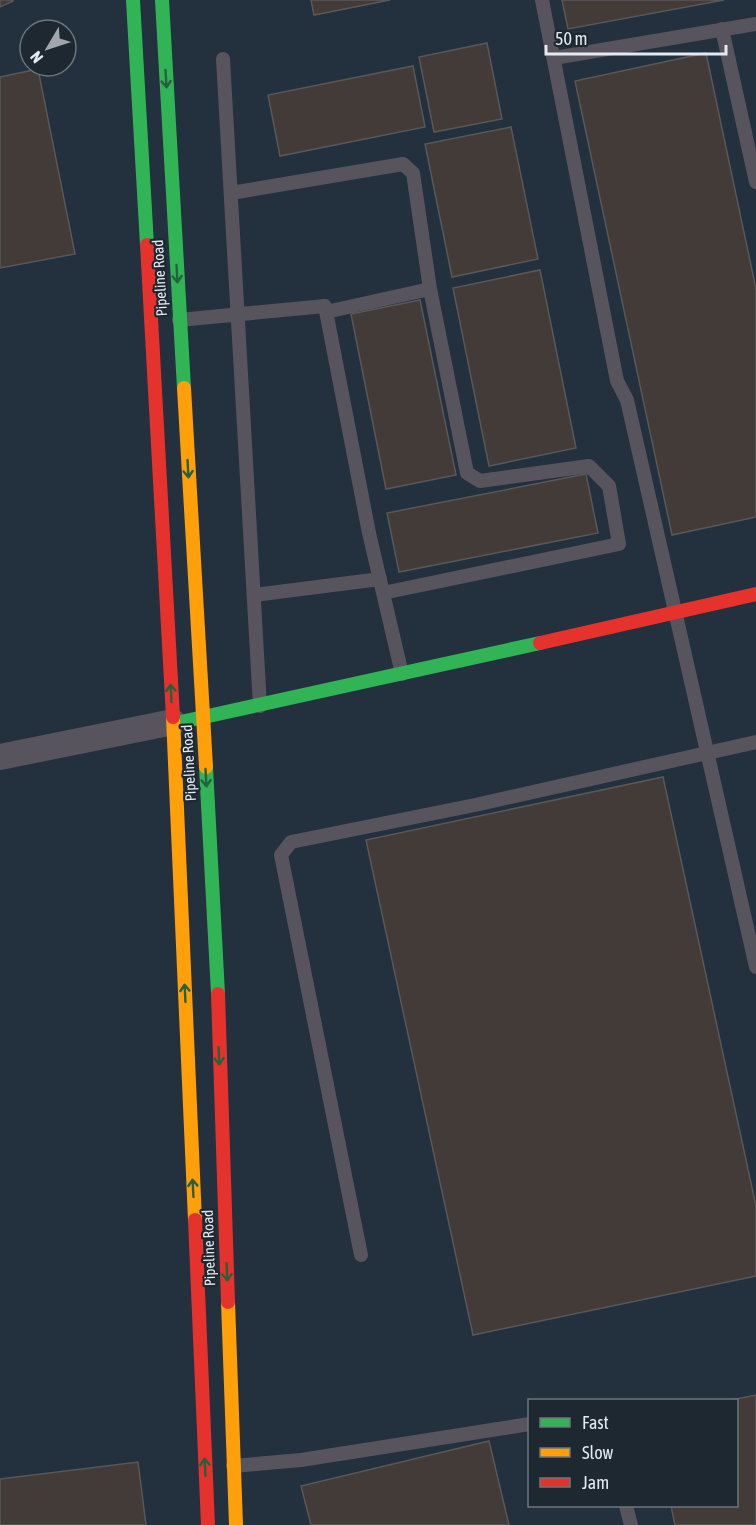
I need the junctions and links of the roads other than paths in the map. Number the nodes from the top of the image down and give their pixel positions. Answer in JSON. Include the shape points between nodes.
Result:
{"nodes":[{"id":1,"x":133,"y":0,"type":"edge"},
{"id":2,"x":162,"y":0,"type":"edge"},
{"id":3,"x":542,"y":0,"type":"edge"},
{"id":4,"x":756,"y":24,"type":"edge"},
{"id":5,"x":722,"y":29,"type":"junction"},
{"id":6,"x":136,"y":54,"type":"junction"},
{"id":7,"x":165,"y":54,"type":"junction"},
{"id":8,"x":554,"y":58,"type":"junction"},
{"id":9,"x":223,"y":59,"type":"dead end"},
{"id":10,"x":756,"y":182,"type":"edge"},
{"id":11,"x":231,"y":194,"type":"junction"},
{"id":12,"x":430,"y":289,"type":"junction"},
{"id":13,"x":326,"y":312,"type":"junction"},
{"id":14,"x":238,"y":316,"type":"junction"},
{"id":15,"x":179,"y":320,"type":"junction"},
{"id":16,"x":382,"y":586,"type":"junction"},
{"id":17,"x":756,"y":594,"type":"edge"},
{"id":18,"x":254,"y":595,"type":"junction"},
{"id":19,"x":673,"y":612,"type":"junction"},
{"id":20,"x":402,"y":674,"type":"junction"},
{"id":21,"x":260,"y":706,"type":"junction"},
{"id":22,"x":203,"y":719,"type":"junction"},
{"id":23,"x":173,"y":722,"type":"junction"},
{"id":24,"x":756,"y":742,"type":"edge"},
{"id":25,"x":708,"y":753,"type":"junction"},
{"id":26,"x":0,"y":757,"type":"edge"},
{"id":27,"x":756,"y":967,"type":"edge"},
{"id":28,"x":211,"y":1245,"type":"junction"},
{"id":29,"x":362,"y":1255,"type":"dead end"},
{"id":30,"x":528,"y":1424,"type":"edge"},
{"id":31,"x":233,"y":1466,"type":"junction"},
{"id":32,"x":626,"y":1507,"type":"edge"},
{"id":33,"x":208,"y":1525,"type":"edge"},
{"id":34,"x":236,"y":1525,"type":"edge"},
{"id":35,"x":631,"y":1525,"type":"edge"}],
"edges":[{"from":1,"to":6,"type":"main road","name":"Pipeline Road"},
{"from":2,"to":7,"type":"main road","name":"Pipeline Road"},
{"from":3,"to":8,"type":"lane"},
{"from":4,"to":5,"type":"lane"},
{"from":5,"to":8,"type":"lane"},
{"from":5,"to":10,"type":"lane"},
{"from":6,"to":7,"type":"main road"},
{"from":23,"to":6,"type":"main road","name":"Pipeline Road","one_way":true},
{"from":7,"to":15,"type":"main road","name":"Pipeline Road","one_way":true},
{"from":8,"to":19,"type":"lane","via":[[617,381],[627,400]]},
{"from":9,"to":11,"type":"lane"},
{"from":11,"to":12,"type":"lane","via":[[403,164],[413,173]]},
{"from":11,"to":14,"type":"lane"},
{"from":12,"to":13,"type":"lane"},
{"from":12,"to":16,"type":"lane","via":[[467,473],[480,482],[589,466],[609,486],[620,544]]},
{"from":13,"to":14,"type":"lane","via":[[325,306]]},
{"from":13,"to":16,"type":"lane"},
{"from":14,"to":15,"type":"lane"},
{"from":14,"to":18,"type":"lane"},
{"from":15,"to":22,"type":"main road","name":"Pipeline Road","one_way":true},
{"from":16,"to":18,"type":"lane"},
{"from":16,"to":20,"type":"lane"},
{"from":17,"to":19,"type":"main road"},
{"from":18,"to":21,"type":"lane"},
{"from":19,"to":20,"type":"main road"},
{"from":19,"to":25,"type":"lane"},
{"from":20,"to":21,"type":"main road"},
{"from":21,"to":22,"type":"main road"},
{"from":22,"to":23,"type":"main road"},
{"from":22,"to":28,"type":"main road","name":"Pipeline Road","one_way":true,"via":[[215,916]]},
{"from":23,"to":26,"type":"street"},
{"from":28,"to":23,"type":"main road","name":"Pipeline Road","one_way":true},
{"from":24,"to":25,"type":"lane"},
{"from":25,"to":27,"type":"lane"},
{"from":25,"to":29,"type":"lane","via":[[291,842],[281,855]]},
{"from":28,"to":31,"type":"main road","name":"Pipeline Road","one_way":true},
{"from":33,"to":28,"type":"main road","name":"Pipeline Road","one_way":true},
{"from":30,"to":31,"type":"lane","via":[[301,1460]]},
{"from":31,"to":34,"type":"main road","name":"Pipeline Road"},
{"from":32,"to":35,"type":"lane"}]}
